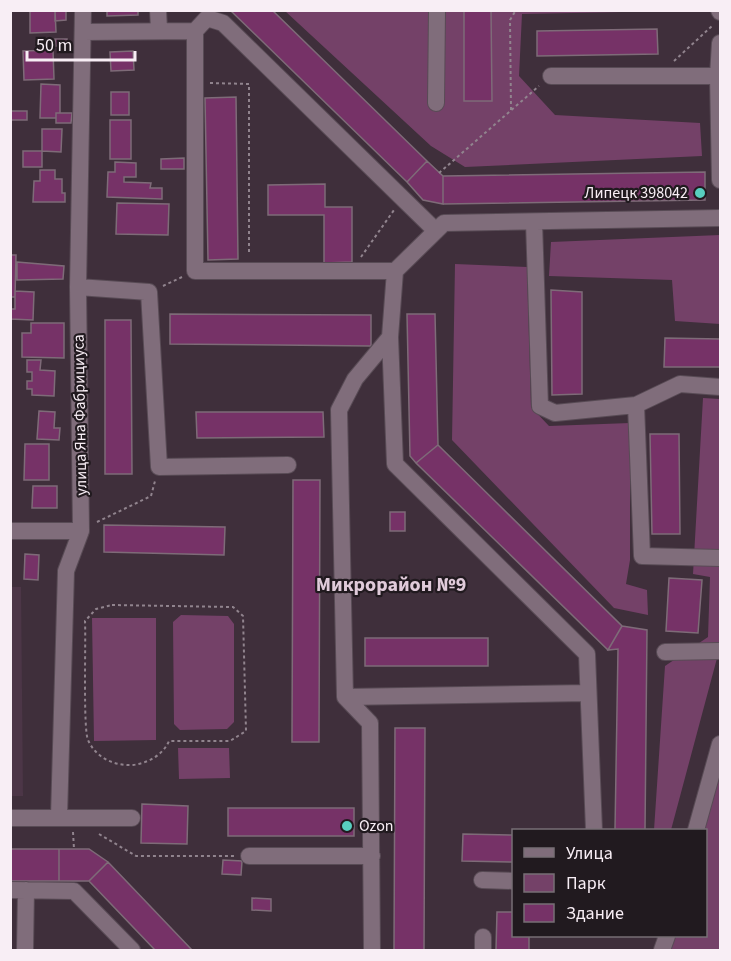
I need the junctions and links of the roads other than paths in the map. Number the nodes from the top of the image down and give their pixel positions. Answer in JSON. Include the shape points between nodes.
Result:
{"nodes":[{"id":1,"x":83,"y":10,"type":"edge"},
{"id":2,"x":158,"y":10,"type":"edge"},
{"id":3,"x":437,"y":10,"type":"edge"},
{"id":4,"x":159,"y":29,"type":"junction"},
{"id":5,"x":195,"y":31,"type":"junction"},
{"id":6,"x":83,"y":32,"type":"junction"},
{"id":7,"x":720,"y":43,"type":"edge"},
{"id":8,"x":550,"y":76,"type":"road end"},
{"id":9,"x":718,"y":76,"type":"junction"},
{"id":10,"x":436,"y":103,"type":"dead end"},
{"id":11,"x":720,"y":180,"type":"edge"},
{"id":12,"x":720,"y":218,"type":"edge"},
{"id":13,"x":534,"y":222,"type":"junction"},
{"id":14,"x":435,"y":230,"type":"junction"},
{"id":15,"x":395,"y":271,"type":"junction"},
{"id":16,"x":78,"y":287,"type":"junction"},
{"id":17,"x":390,"y":337,"type":"junction"},
{"id":18,"x":720,"y":387,"type":"edge"},
{"id":19,"x":636,"y":405,"type":"junction"},
{"id":20,"x":288,"y":465,"type":"dead end"},
{"id":21,"x":10,"y":531,"type":"edge"},
{"id":22,"x":81,"y":531,"type":"junction"},
{"id":23,"x":720,"y":558,"type":"edge"},
{"id":24,"x":720,"y":651,"type":"edge"},
{"id":25,"x":665,"y":652,"type":"dead end"},
{"id":26,"x":588,"y":693,"type":"junction"},
{"id":27,"x":345,"y":697,"type":"junction"},
{"id":28,"x":720,"y":744,"type":"edge"},
{"id":29,"x":59,"y":817,"type":"junction"},
{"id":30,"x":10,"y":818,"type":"edge"},
{"id":31,"x":132,"y":818,"type":"dead end"},
{"id":32,"x":594,"y":829,"type":"edge"},
{"id":33,"x":697,"y":829,"type":"edge"},
{"id":34,"x":249,"y":856,"type":"road end"},
{"id":35,"x":372,"y":856,"type":"junction"},
{"id":36,"x":482,"y":880,"type":"dead end"},
{"id":37,"x":512,"y":881,"type":"edge"},
{"id":38,"x":18,"y":890,"type":"edge"},
{"id":39,"x":25,"y":951,"type":"edge"},
{"id":40,"x":132,"y":951,"type":"edge"},
{"id":41,"x":372,"y":951,"type":"edge"}],
"edges":[{"from":1,"to":6,"type":"street","name":"улица Яна Фабрициуса"},
{"from":2,"to":4,"type":"street"},
{"from":3,"to":10,"type":"street"},
{"from":4,"to":5,"type":"street"},
{"from":4,"to":6,"type":"street"},
{"from":5,"to":14,"type":"street","via":[[207,18],[223,23]]},
{"from":5,"to":15,"type":"street","via":[[195,271]]},
{"from":6,"to":16,"type":"street","name":"улица Яна Фабрициуса"},
{"from":7,"to":9,"type":"street"},
{"from":8,"to":9,"type":"street"},
{"from":9,"to":11,"type":"street"},
{"from":12,"to":13,"type":"street"},
{"from":13,"to":14,"type":"street","via":[[444,223]]},
{"from":13,"to":19,"type":"street","via":[[540,406],[555,413]]},
{"from":14,"to":15,"type":"street"},
{"from":15,"to":17,"type":"street"},
{"from":16,"to":20,"type":"street","via":[[149,292],[159,466]]},
{"from":16,"to":22,"type":"street","name":"улица Яна Фабрициуса"},
{"from":17,"to":26,"type":"street","via":[[395,464],[587,654]]},
{"from":17,"to":27,"type":"street","via":[[355,379],[339,410]]},
{"from":18,"to":19,"type":"street","via":[[680,384]]},
{"from":19,"to":23,"type":"street","via":[[642,556]]},
{"from":21,"to":22,"type":"street"},
{"from":22,"to":29,"type":"street","name":"улица Яна Фабрициуса","via":[[66,571]]},
{"from":24,"to":25,"type":"street"},
{"from":26,"to":27,"type":"street"},
{"from":26,"to":32,"type":"street"},
{"from":27,"to":35,"type":"street","via":[[370,723]]},
{"from":28,"to":33,"type":"street"},
{"from":29,"to":30,"type":"street"},
{"from":29,"to":31,"type":"street"},
{"from":34,"to":35,"type":"street"},
{"from":35,"to":41,"type":"street"},
{"from":36,"to":37,"type":"street"},
{"from":38,"to":39,"type":"street"},
{"from":38,"to":40,"type":"street","via":[[74,891]]}]}
